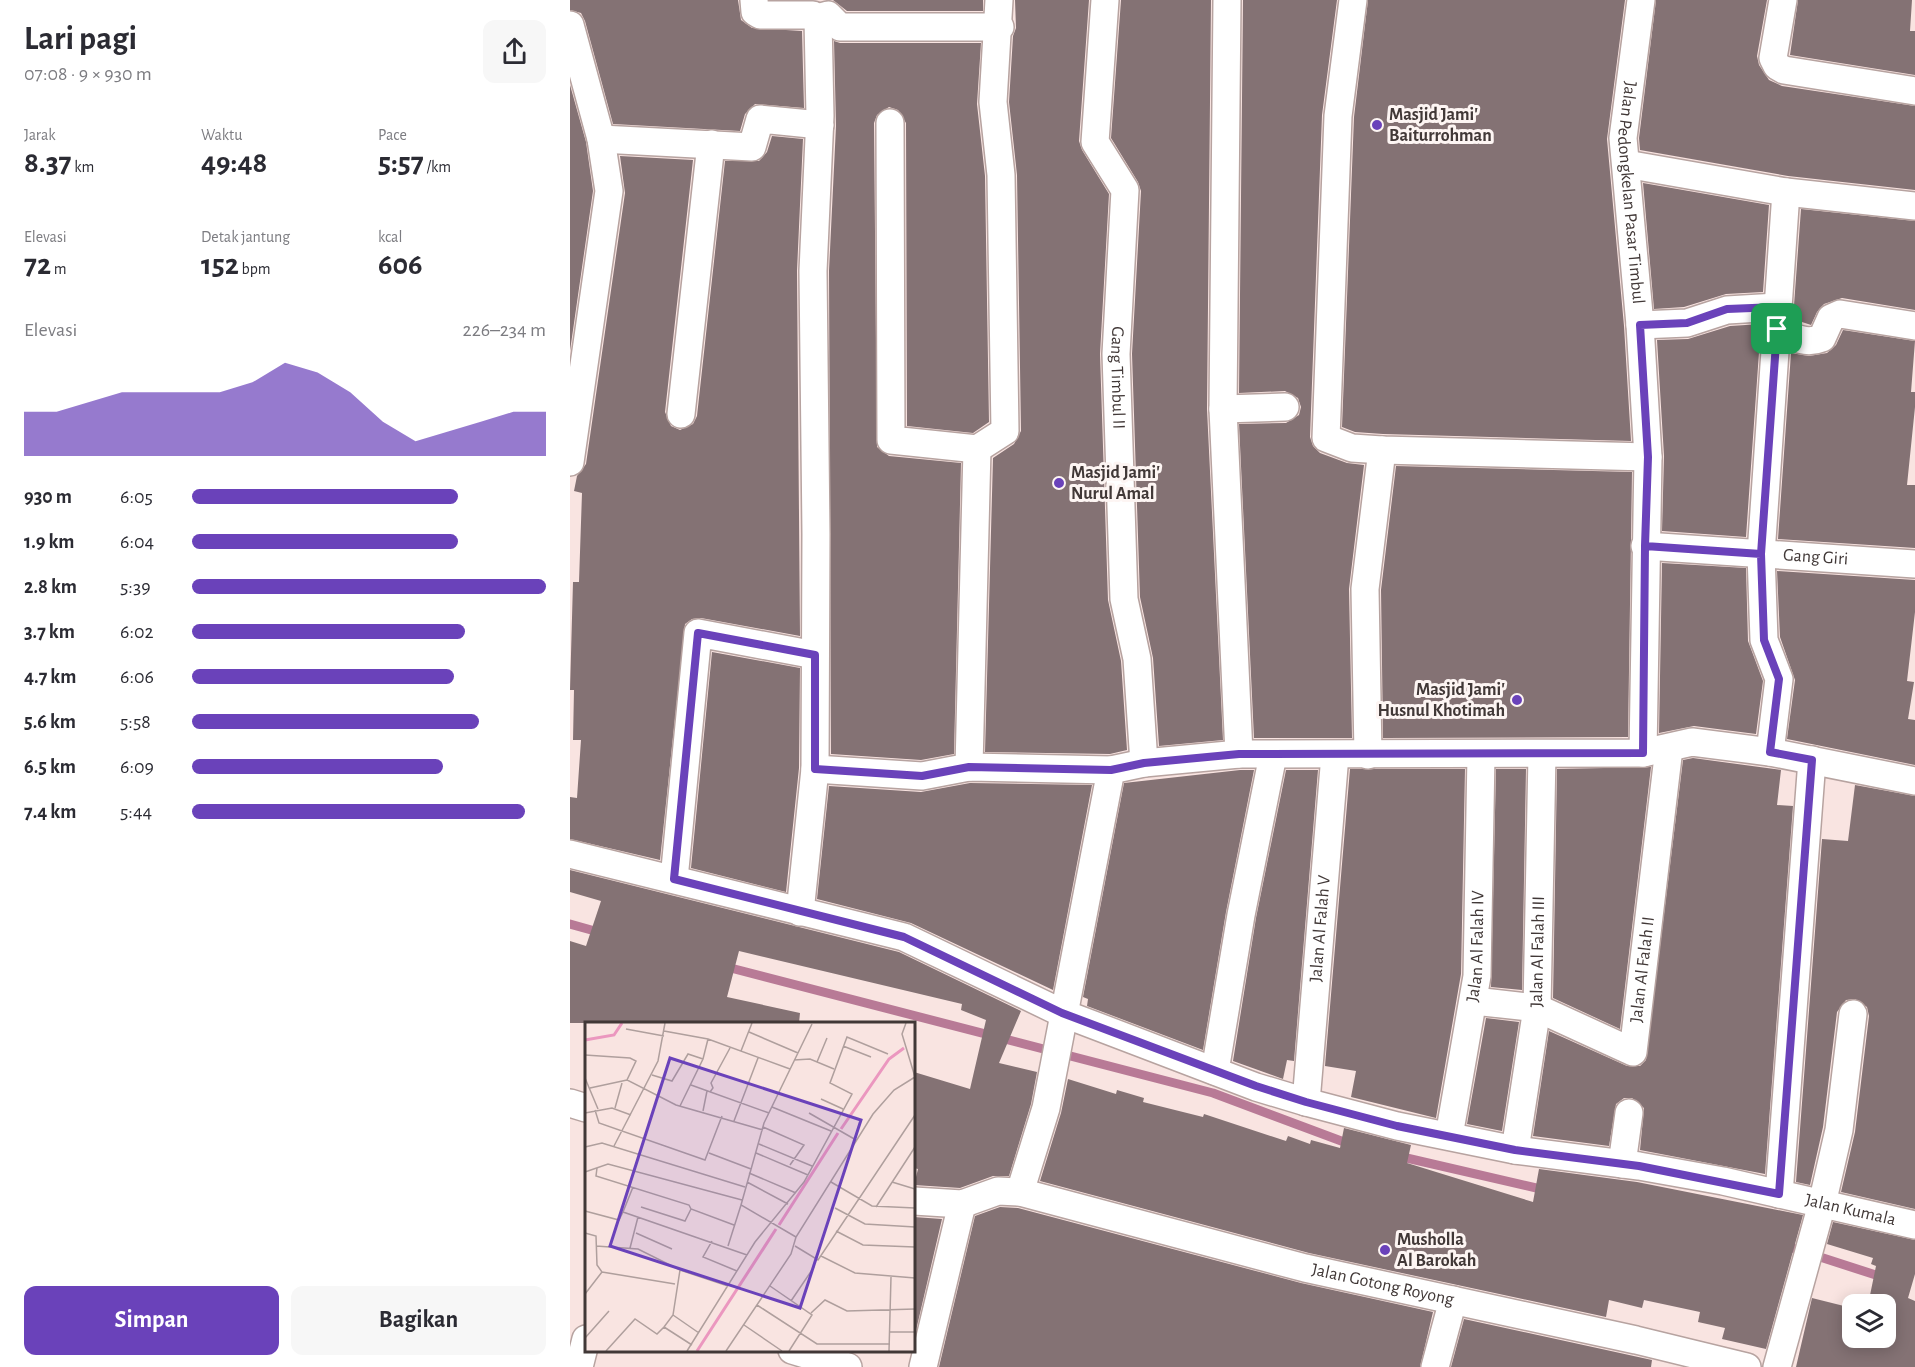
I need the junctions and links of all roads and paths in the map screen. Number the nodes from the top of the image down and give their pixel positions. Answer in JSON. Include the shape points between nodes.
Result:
{"nodes":[{"id":1,"x":754,"y":0,"type":"edge"},
{"id":2,"x":999,"y":0,"type":"edge"},
{"id":3,"x":1105,"y":0,"type":"edge"},
{"id":4,"x":1227,"y":0,"type":"edge"},
{"id":5,"x":1353,"y":0,"type":"edge"},
{"id":6,"x":1641,"y":0,"type":"edge"},
{"id":7,"x":1783,"y":0,"type":"edge"},
{"id":8,"x":817,"y":18,"type":"junction"},
{"id":9,"x":570,"y":25,"type":"edge"},
{"id":10,"x":1000,"y":27,"type":"junction"},
{"id":11,"x":1915,"y":90,"type":"edge"},
{"id":12,"x":890,"y":123,"type":"dead end"},
{"id":13,"x":820,"y":124,"type":"junction"},
{"id":14,"x":602,"y":139,"type":"junction"},
{"id":15,"x":711,"y":144,"type":"junction"},
{"id":16,"x":1626,"y":164,"type":"junction"},
{"id":17,"x":1786,"y":192,"type":"junction"},
{"id":18,"x":1915,"y":206,"type":"edge"},
{"id":19,"x":1777,"y":318,"type":"junction"},
{"id":20,"x":1640,"y":325,"type":"junction"},
{"id":21,"x":1915,"y":326,"type":"edge"},
{"id":22,"x":1285,"y":407,"type":"dead end"},
{"id":23,"x":1223,"y":409,"type":"junction"},
{"id":24,"x":681,"y":414,"type":"dead end"},
{"id":25,"x":977,"y":450,"type":"junction"},
{"id":26,"x":1383,"y":450,"type":"junction"},
{"id":27,"x":1648,"y":457,"type":"junction"},
{"id":28,"x":570,"y":462,"type":"edge"},
{"id":29,"x":1645,"y":546,"type":"junction"},
{"id":30,"x":1761,"y":554,"type":"junction"},
{"id":31,"x":1915,"y":564,"type":"edge"},
{"id":32,"x":815,"y":655,"type":"junction"},
{"id":33,"x":1669,"y":748,"type":"junction"},
{"id":34,"x":1770,"y":752,"type":"junction"},
{"id":35,"x":1643,"y":753,"type":"junction"},
{"id":36,"x":1239,"y":754,"type":"junction"},
{"id":37,"x":1542,"y":754,"type":"junction"},
{"id":38,"x":1273,"y":755,"type":"junction"},
{"id":39,"x":1335,"y":755,"type":"junction"},
{"id":40,"x":1368,"y":755,"type":"junction"},
{"id":41,"x":1481,"y":755,"type":"junction"},
{"id":42,"x":1812,"y":760,"type":"junction"},
{"id":43,"x":1144,"y":763,"type":"junction"},
{"id":44,"x":969,"y":767,"type":"junction"},
{"id":45,"x":815,"y":769,"type":"junction"},
{"id":46,"x":1111,"y":770,"type":"junction"},
{"id":47,"x":1915,"y":781,"type":"edge"},
{"id":48,"x":570,"y":854,"type":"edge"},
{"id":49,"x":674,"y":879,"type":"junction"},
{"id":50,"x":800,"y":912,"type":"junction"},
{"id":51,"x":1474,"y":1001,"type":"junction"},
{"id":52,"x":1537,"y":1008,"type":"junction"},
{"id":53,"x":1853,"y":1014,"type":"dead end"},
{"id":54,"x":1062,"y":1016,"type":"junction"},
{"id":55,"x":1215,"y":1071,"type":"junction"},
{"id":56,"x":1306,"y":1102,"type":"junction"},
{"id":57,"x":570,"y":1104,"type":"edge"},
{"id":58,"x":585,"y":1108,"type":"edge"},
{"id":59,"x":1629,"y":1113,"type":"dead end"},
{"id":60,"x":1449,"y":1136,"type":"junction"},
{"id":61,"x":1515,"y":1150,"type":"junction"},
{"id":62,"x":1622,"y":1164,"type":"junction"},
{"id":63,"x":1020,"y":1192,"type":"junction"},
{"id":64,"x":1779,"y":1194,"type":"junction"},
{"id":65,"x":915,"y":1201,"type":"edge"},
{"id":66,"x":962,"y":1204,"type":"junction"},
{"id":67,"x":1822,"y":1204,"type":"junction"},
{"id":68,"x":1915,"y":1225,"type":"edge"},
{"id":69,"x":1453,"y":1300,"type":"junction"},
{"id":70,"x":585,"y":1343,"type":"edge"},
{"id":71,"x":799,"y":1352,"type":"edge"},
{"id":72,"x":579,"y":1367,"type":"edge"},
{"id":73,"x":848,"y":1367,"type":"edge"},
{"id":74,"x":923,"y":1367,"type":"edge"},
{"id":75,"x":1435,"y":1367,"type":"edge"},
{"id":76,"x":1747,"y":1367,"type":"edge"},
{"id":77,"x":1777,"y":1367,"type":"edge"}],
"edges":[{"from":1,"to":8,"type":"street","via":[[759,15]]},
{"from":2,"to":10,"type":"street"},
{"from":3,"to":43,"type":"street","name":"Gang Timbul II","via":[[1095,142],[1125,190],[1116,354],[1124,599],[1137,658]]},
{"from":4,"to":23,"type":"street"},
{"from":5,"to":26,"type":"street","via":[[1338,116],[1326,438],[1352,448]]},
{"from":6,"to":16,"type":"street","name":"Jalan Pedongkelan Pasar Timbul","via":[[1623,138]]},
{"from":7,"to":11,"type":"street","via":[[1773,58],[1777,66]]},
{"from":8,"to":10,"type":"street","via":[[828,15],[840,27]]},
{"from":8,"to":13,"type":"street"},
{"from":9,"to":14,"type":"street"},
{"from":10,"to":25,"type":"street","via":[[993,102],[1001,175],[1005,431]]},
{"from":12,"to":25,"type":"street","via":[[891,440]]},
{"from":13,"to":15,"type":"street","via":[[760,119],[752,147]]},
{"from":13,"to":32,"type":"street","via":[[813,271]]},
{"from":14,"to":15,"type":"street"},
{"from":14,"to":28,"type":"street","via":[[609,191]]},
{"from":15,"to":24,"type":"street"},
{"from":16,"to":17,"type":"street"},
{"from":16,"to":20,"type":"street","name":"Jalan Pedongkelan Pasar Timbul"},
{"from":17,"to":18,"type":"street"},
{"from":17,"to":19,"type":"street"},
{"from":19,"to":20,"type":"street","via":[[1727,309],[1687,323]]},
{"from":19,"to":21,"type":"street","via":[[1797,339],[1812,342],[1822,338],[1831,318],[1840,314]]},
{"from":19,"to":30,"type":"street"},
{"from":20,"to":27,"type":"street","name":"Jalan Pedongkelan Pasar Timbul"},
{"from":22,"to":23,"type":"street"},
{"from":23,"to":36,"type":"street"},
{"from":25,"to":44,"type":"street"},
{"from":26,"to":27,"type":"street"},
{"from":26,"to":40,"type":"street","via":[[1365,589]]},
{"from":27,"to":29,"type":"street","name":"Jalan Pedongkelan Pasar Timbul"},
{"from":29,"to":30,"type":"street","name":"Gang Giri"},
{"from":29,"to":35,"type":"street","name":"Jalan Pedongkelan Pasar Timbul"},
{"from":30,"to":31,"type":"street","name":"Gang Giri"},
{"from":30,"to":34,"type":"street","via":[[1764,640],[1779,679]]},
{"from":32,"to":45,"type":"street"},
{"from":32,"to":49,"type":"street","via":[[698,633]]},
{"from":33,"to":34,"type":"street","via":[[1692,742]]},
{"from":33,"to":35,"type":"street"},
{"from":33,"to":52,"type":"street","name":"Jalan Al Falah II","via":[[1633,1052]]},
{"from":34,"to":42,"type":"street"},
{"from":35,"to":37,"type":"street"},
{"from":36,"to":38,"type":"street"},
{"from":36,"to":43,"type":"street"},
{"from":37,"to":41,"type":"street"},
{"from":37,"to":52,"type":"street","name":"Jalan Al Falah III"},
{"from":38,"to":39,"type":"street"},
{"from":38,"to":55,"type":"street"},
{"from":39,"to":40,"type":"street"},
{"from":39,"to":56,"type":"street","name":"Jalan Al Falah V"},
{"from":40,"to":41,"type":"street"},
{"from":41,"to":51,"type":"street","name":"Jalan Al Falah IV"},
{"from":42,"to":47,"type":"street"},
{"from":42,"to":64,"type":"street"},
{"from":43,"to":46,"type":"street"},
{"from":44,"to":45,"type":"street","via":[[922,776]]},
{"from":44,"to":46,"type":"street"},
{"from":45,"to":50,"type":"street"},
{"from":46,"to":54,"type":"street"},
{"from":48,"to":49,"type":"street","name":"Jalan Kumala"},
{"from":49,"to":50,"type":"street","name":"Jalan Kumala"},
{"from":50,"to":54,"type":"street","name":"Jalan Kumala","via":[[904,937]]},
{"from":51,"to":52,"type":"street","name":"Jalan Al Falah II"},
{"from":51,"to":60,"type":"street","name":"Jalan Al Falah IV"},
{"from":52,"to":61,"type":"street","name":"Jalan Al Falah III"},
{"from":53,"to":67,"type":"street","via":[[1839,1130]]},
{"from":54,"to":55,"type":"street","name":"Jalan Kumala"},
{"from":54,"to":63,"type":"street","via":[[1046,1108]]},
{"from":55,"to":56,"type":"street","name":"Jalan Kumala"},
{"from":56,"to":60,"type":"street","name":"Jalan Kumala"},
{"from":57,"to":58,"type":"street"},
{"from":59,"to":62,"type":"street"},
{"from":60,"to":61,"type":"street","name":"Jalan Kumala"},
{"from":61,"to":62,"type":"street","name":"Jalan Kumala"},
{"from":62,"to":64,"type":"street","name":"Jalan Kumala"},
{"from":63,"to":66,"type":"street","name":"Jalan Gotong Royong","via":[[998,1191]]},
{"from":63,"to":69,"type":"street","name":"Jalan Gotong Royong","via":[[1305,1268]]},
{"from":64,"to":67,"type":"street","name":"Jalan Kumala"},
{"from":65,"to":66,"type":"street"},
{"from":66,"to":74,"type":"street"},
{"from":67,"to":68,"type":"street","name":"Jalan Kumala"},
{"from":67,"to":77,"type":"street"},
{"from":69,"to":75,"type":"street"},
{"from":69,"to":76,"type":"street","name":"Jalan Gotong Royong"},
{"from":70,"to":72,"type":"street"},
{"from":71,"to":73,"type":"street"}]}
